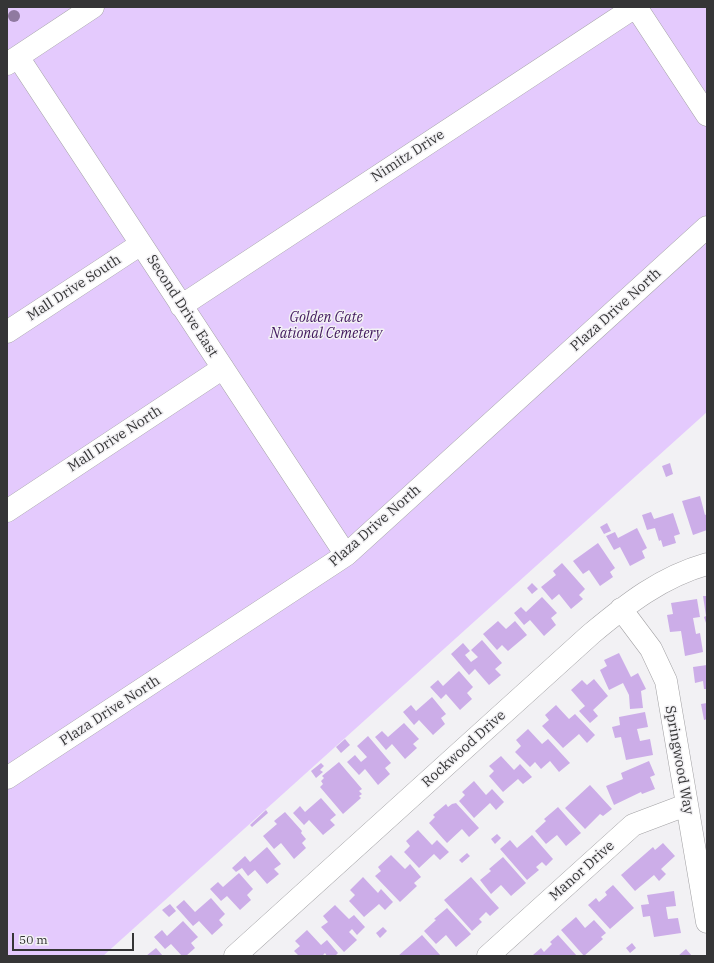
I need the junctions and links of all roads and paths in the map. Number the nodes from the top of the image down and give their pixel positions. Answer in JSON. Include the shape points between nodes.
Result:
{"nodes":[{"id":1,"x":93,"y":7,"type":"edge"},
{"id":2,"x":635,"y":7,"type":"edge"},
{"id":3,"x":12,"y":60,"type":"edge"},
{"id":4,"x":707,"y":115,"type":"edge"},
{"id":5,"x":707,"y":227,"type":"edge"},
{"id":6,"x":141,"y":244,"type":"junction"},
{"id":7,"x":182,"y":306,"type":"junction"},
{"id":8,"x":7,"y":332,"type":"edge"},
{"id":9,"x":223,"y":368,"type":"junction"},
{"id":10,"x":7,"y":510,"type":"edge"},
{"id":11,"x":346,"y":555,"type":"junction"},
{"id":12,"x":707,"y":564,"type":"edge"},
{"id":13,"x":621,"y":609,"type":"junction"},
{"id":14,"x":7,"y":778,"type":"edge"},
{"id":15,"x":686,"y":805,"type":"junction"},
{"id":16,"x":707,"y":922,"type":"edge"},
{"id":17,"x":235,"y":956,"type":"edge"},
{"id":18,"x":488,"y":956,"type":"edge"}],
"edges":[{"from":1,"to":3,"type":"street"},
{"from":2,"to":4,"type":"street"},
{"from":2,"to":7,"type":"street","name":"Nimitz Drive"},
{"from":3,"to":6,"type":"street","name":"Second Drive East"},
{"from":5,"to":11,"type":"street","name":"Plaza Drive North"},
{"from":6,"to":7,"type":"street","name":"Second Drive East"},
{"from":6,"to":8,"type":"street","name":"Mall Drive South"},
{"from":7,"to":9,"type":"street","name":"Second Drive East"},
{"from":9,"to":10,"type":"street","name":"Mall Drive North"},
{"from":9,"to":11,"type":"street","name":"Second Drive East"},
{"from":11,"to":14,"type":"street","name":"Plaza Drive North"},
{"from":12,"to":13,"type":"street","name":"Rockwood Drive","via":[[656,585]]},
{"from":13,"to":15,"type":"street","name":"Springwood Way","via":[[651,649],[666,681]]},
{"from":13,"to":17,"type":"street","name":"Rockwood Drive"},
{"from":15,"to":16,"type":"street","name":"Springwood Way"},
{"from":15,"to":18,"type":"street","name":"Manor Drive","via":[[633,825]]}]}
